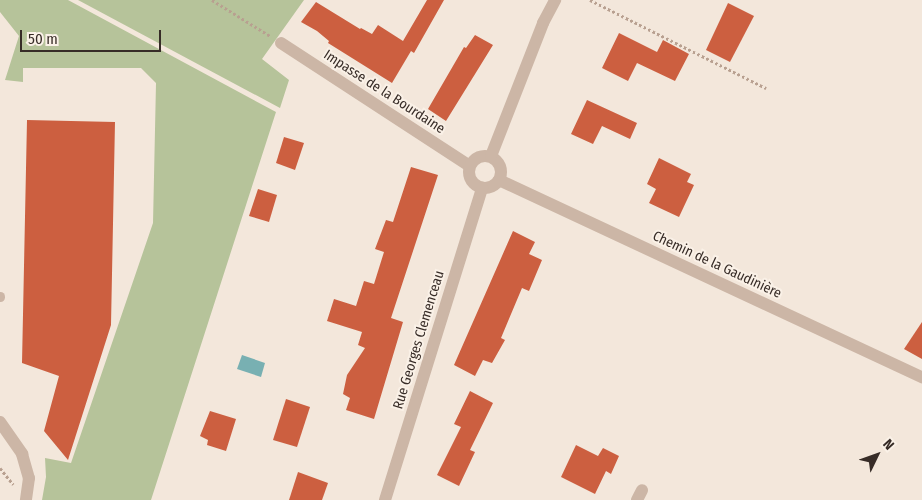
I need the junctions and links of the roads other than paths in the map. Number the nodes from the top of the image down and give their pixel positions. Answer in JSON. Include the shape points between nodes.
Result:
{"nodes":[{"id":1,"x":555,"y":0,"type":"edge"},
{"id":2,"x":281,"y":43,"type":"road end"},
{"id":3,"x":491,"y":156,"type":"junction"},
{"id":4,"x":470,"y":166,"type":"junction"},
{"id":5,"x":500,"y":180,"type":"junction"},
{"id":6,"x":482,"y":188,"type":"junction"},
{"id":7,"x":922,"y":377,"type":"edge"},
{"id":8,"x":0,"y":422,"type":"edge"},
{"id":9,"x":26,"y":500,"type":"edge"},
{"id":10,"x":385,"y":500,"type":"edge"}],
"edges":[{"from":1,"to":3,"type":"street"},
{"from":2,"to":4,"type":"street","name":"Impasse de la Bourdaine"},
{"from":3,"to":4,"type":"street","via":[[477,158]]},
{"from":3,"to":5,"type":"street","via":[[501,169]]},
{"from":4,"to":6,"type":"street","via":[[472,182]]},
{"from":5,"to":6,"type":"street","via":[[491,187]]},
{"from":5,"to":7,"type":"street","name":"Chemin de la Gaudinière"},
{"from":6,"to":10,"type":"street","name":"Rue Georges Clemenceau"},
{"from":8,"to":9,"type":"street","via":[[22,454],[29,478]]}]}
